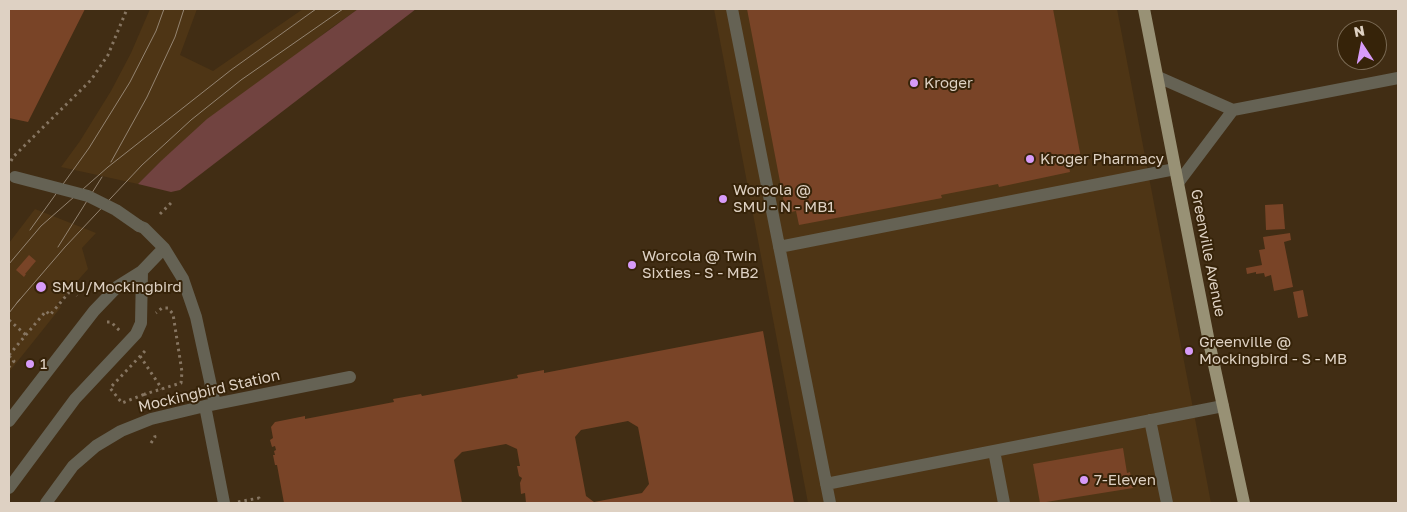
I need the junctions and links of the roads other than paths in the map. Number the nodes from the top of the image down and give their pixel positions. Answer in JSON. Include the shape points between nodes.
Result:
{"nodes":[{"id":1,"x":732,"y":9,"type":"edge"},
{"id":2,"x":1144,"y":9,"type":"edge"},
{"id":3,"x":1158,"y":77,"type":"junction"},
{"id":4,"x":1398,"y":78,"type":"edge"},
{"id":5,"x":1233,"y":110,"type":"junction"},
{"id":6,"x":1175,"y":169,"type":"junction"},
{"id":7,"x":12,"y":176,"type":"edge"},
{"id":8,"x":1178,"y":183,"type":"junction"},
{"id":9,"x":779,"y":247,"type":"junction"},
{"id":10,"x":164,"y":248,"type":"junction"},
{"id":11,"x":142,"y":271,"type":"junction"},
{"id":12,"x":350,"y":377,"type":"dead end"},
{"id":13,"x":210,"y":405,"type":"junction"},
{"id":14,"x":1223,"y":406,"type":"junction"},
{"id":15,"x":1150,"y":420,"type":"junction"},
{"id":16,"x":9,"y":421,"type":"edge"},
{"id":17,"x":994,"y":451,"type":"junction"},
{"id":18,"x":826,"y":484,"type":"junction"},
{"id":19,"x":9,"y":488,"type":"edge"},
{"id":20,"x":46,"y":503,"type":"edge"},
{"id":21,"x":224,"y":503,"type":"edge"},
{"id":22,"x":830,"y":503,"type":"edge"},
{"id":23,"x":1004,"y":503,"type":"edge"},
{"id":24,"x":1167,"y":503,"type":"edge"},
{"id":25,"x":1244,"y":503,"type":"edge"}],
"edges":[{"from":1,"to":9,"type":"street"},
{"from":2,"to":3,"type":"main road","name":"Greenville Avenue"},
{"from":3,"to":5,"type":"street"},
{"from":3,"to":6,"type":"main road","name":"Greenville Avenue"},
{"from":4,"to":5,"type":"street"},
{"from":5,"to":8,"type":"street"},
{"from":6,"to":8,"type":"main road","name":"Greenville Avenue"},
{"from":6,"to":9,"type":"street"},
{"from":7,"to":10,"type":"street","bridge":true,"via":[[88,196],[144,228]]},
{"from":8,"to":14,"type":"main road","name":"Greenville Avenue"},
{"from":9,"to":18,"type":"street"},
{"from":10,"to":11,"type":"street"},
{"from":10,"to":13,"type":"street","via":[[183,280],[196,317]]},
{"from":11,"to":16,"type":"street","via":[[118,286],[94,311]]},
{"from":11,"to":19,"type":"street","via":[[141,323],[136,334],[75,399]]},
{"from":12,"to":13,"type":"street","name":"Mockingbird Station"},
{"from":13,"to":20,"type":"street","name":"Mockingbird Station","via":[[152,419],[121,431],[96,446],[73,466]]},
{"from":13,"to":21,"type":"street"},
{"from":14,"to":15,"type":"street"},
{"from":14,"to":25,"type":"main road","name":"Greenville Avenue"},
{"from":15,"to":17,"type":"street"},
{"from":15,"to":24,"type":"street"},
{"from":17,"to":18,"type":"street"},
{"from":17,"to":23,"type":"street"},
{"from":18,"to":22,"type":"street"}]}
